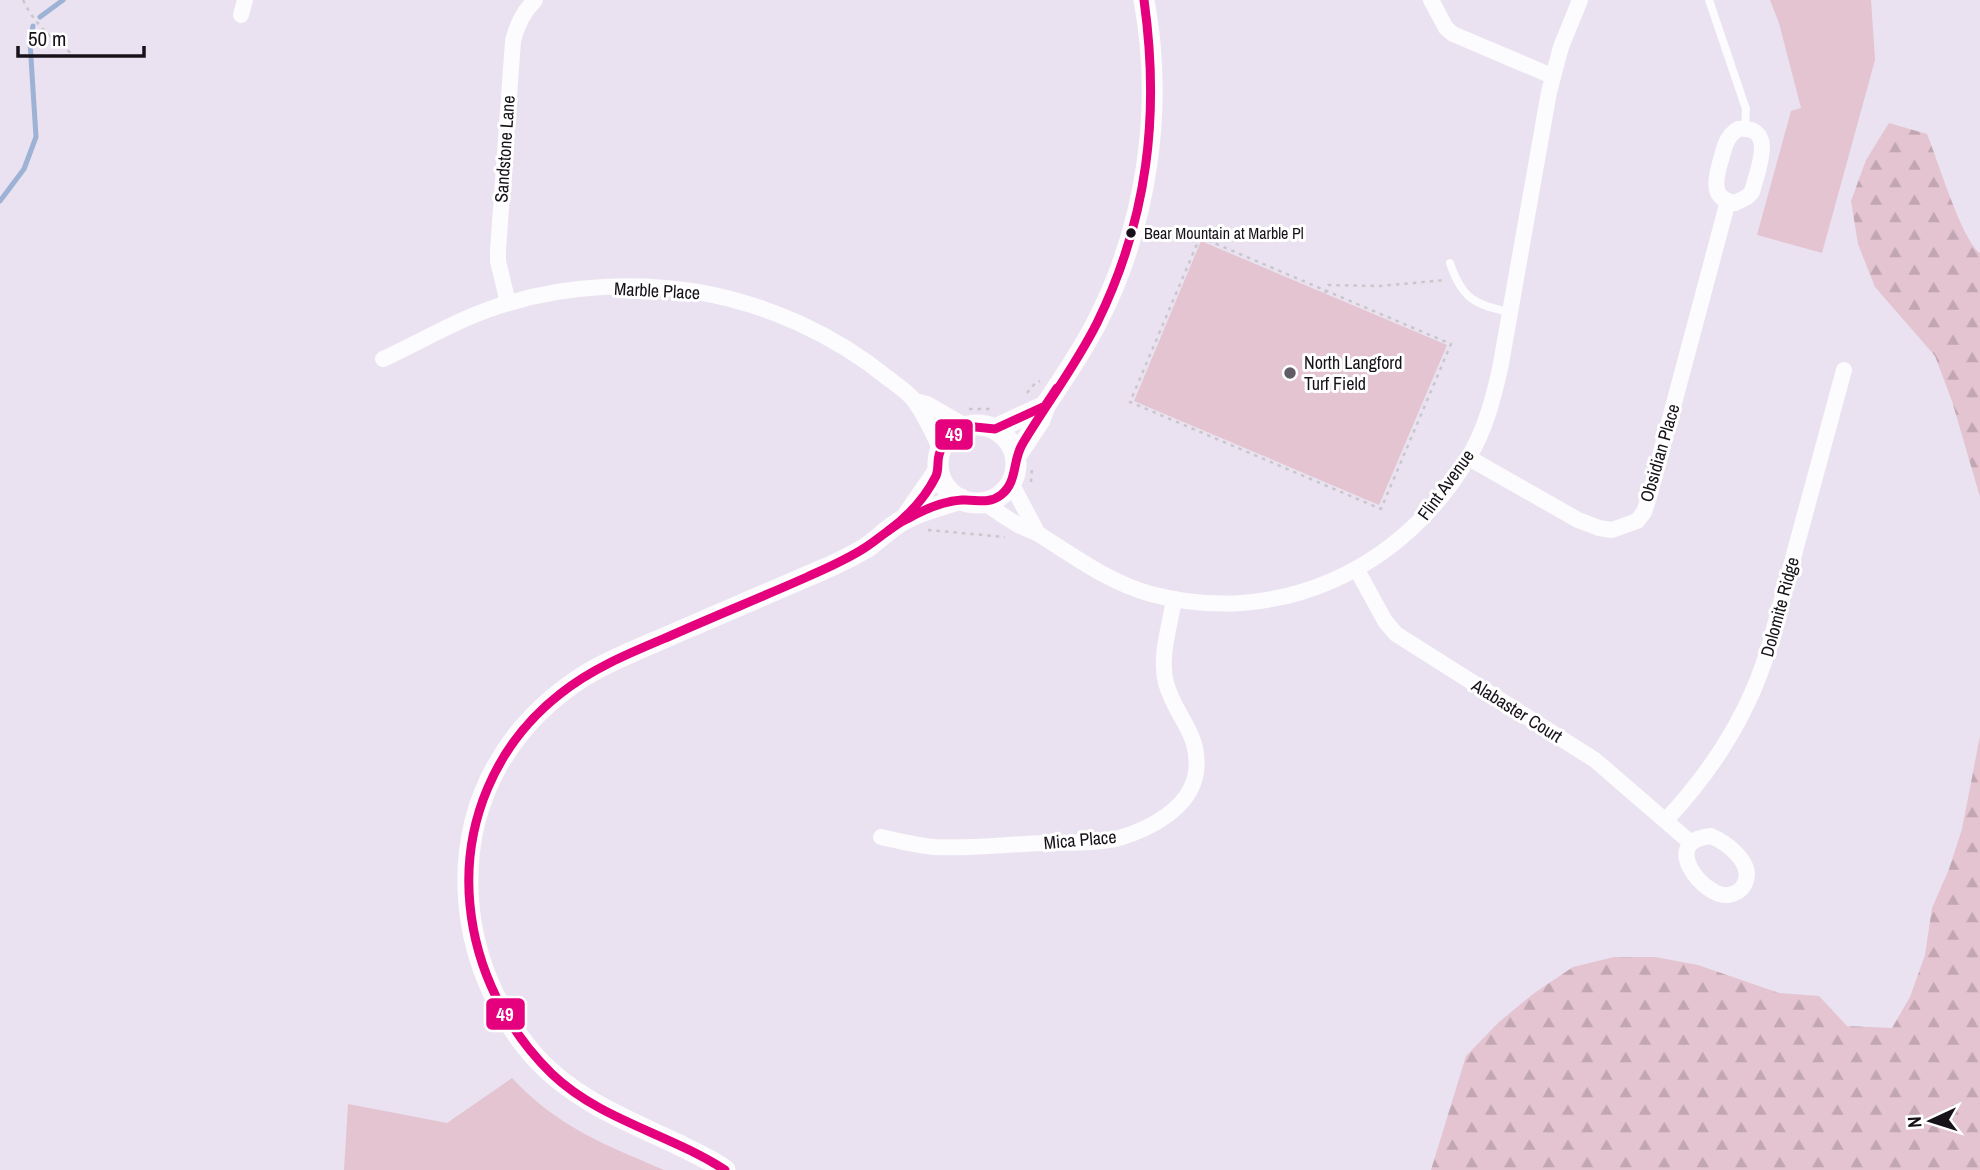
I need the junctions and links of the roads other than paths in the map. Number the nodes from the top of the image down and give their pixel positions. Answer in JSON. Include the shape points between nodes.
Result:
{"nodes":[{"id":1,"x":535,"y":0,"type":"edge"},
{"id":2,"x":1144,"y":0,"type":"edge"},
{"id":3,"x":1431,"y":0,"type":"edge"},
{"id":4,"x":1580,"y":0,"type":"edge"},
{"id":5,"x":1709,"y":0,"type":"edge"},
{"id":6,"x":1552,"y":76,"type":"junction"},
{"id":7,"x":1745,"y":129,"type":"junction"},
{"id":8,"x":1728,"y":201,"type":"junction"},
{"id":9,"x":1450,"y":263,"type":"dead end"},
{"id":10,"x":508,"y":303,"type":"junction"},
{"id":11,"x":1510,"y":312,"type":"junction"},
{"id":12,"x":383,"y":359,"type":"dead end"},
{"id":13,"x":1844,"y":370,"type":"dead end"},
{"id":14,"x":915,"y":401,"type":"junction"},
{"id":15,"x":1045,"y":406,"type":"junction"},
{"id":16,"x":963,"y":416,"type":"junction"},
{"id":17,"x":994,"y":419,"type":"junction"},
{"id":18,"x":1469,"y":458,"type":"junction"},
{"id":19,"x":1025,"y":459,"type":"junction"},
{"id":20,"x":939,"y":461,"type":"junction"},
{"id":21,"x":1021,"y":485,"type":"junction"},
{"id":22,"x":961,"y":499,"type":"junction"},
{"id":23,"x":985,"y":503,"type":"junction"},
{"id":24,"x":911,"y":524,"type":"junction"},
{"id":25,"x":1037,"y":532,"type":"junction"},
{"id":26,"x":1357,"y":570,"type":"junction"},
{"id":27,"x":1174,"y":599,"type":"junction"},
{"id":28,"x":1666,"y":820,"type":"junction"},
{"id":29,"x":881,"y":837,"type":"dead end"},
{"id":30,"x":1691,"y":843,"type":"dead end"},
{"id":31,"x":725,"y":1170,"type":"edge"}],
"edges":[{"from":1,"to":10,"type":"street","name":"Sandstone Lane","via":[[524,11],[513,41],[498,250]]},
{"from":2,"to":15,"type":"street","via":[[1152,108],[1138,209],[1097,321]]},
{"from":3,"to":6,"type":"street","via":[[1454,34]]},
{"from":4,"to":6,"type":"street","name":"Flint Avenue"},
{"from":5,"to":7,"type":"lane","via":[[1746,109]]},
{"from":6,"to":11,"type":"street","name":"Flint Avenue"},
{"from":7,"to":8,"type":"street","via":[[1727,139],[1715,181],[1718,194]]},
{"from":7,"to":8,"type":"street","via":[[1759,135],[1763,150],[1752,192],[1741,201]]},
{"from":8,"to":18,"type":"street","name":"Obsidian Place","via":[[1649,497],[1637,521],[1612,530],[1588,524]]},
{"from":9,"to":11,"type":"lane","via":[[1455,279],[1473,301]]},
{"from":10,"to":12,"type":"street","name":"Marble Place"},
{"from":10,"to":14,"type":"street","name":"Marble Place","via":[[625,287],[720,297],[777,314],[834,340]]},
{"from":11,"to":18,"type":"street","name":"Flint Avenue","via":[[1492,400]]},
{"from":13,"to":28,"type":"street","name":"Dolomite Ridge","via":[[1754,691],[1726,746]]},
{"from":14,"to":16,"type":"street","name":"Marble Place"},
{"from":14,"to":20,"type":"street","name":"Marble Place","via":[[936,437]]},
{"from":15,"to":17,"type":"street"},
{"from":15,"to":19,"type":"street"},
{"from":16,"to":17,"type":"street"},
{"from":16,"to":20,"type":"street"},
{"from":17,"to":19,"type":"street"},
{"from":18,"to":26,"type":"street","name":"Flint Avenue","via":[[1422,521]]},
{"from":19,"to":21,"type":"street","via":[[1015,474]]},
{"from":20,"to":22,"type":"street","via":[[951,494]]},
{"from":20,"to":24,"type":"street"},
{"from":21,"to":23,"type":"street"},
{"from":21,"to":25,"type":"street","name":"Flint Avenue"},
{"from":22,"to":23,"type":"street"},
{"from":22,"to":24,"type":"street"},
{"from":23,"to":25,"type":"street","name":"Flint Avenue"},
{"from":24,"to":31,"type":"street","via":[[845,560],[584,676],[528,721],[489,779],[478,809],[470,845],[469,908],[485,976],[516,1034],[556,1078],[579,1095]]},
{"from":25,"to":27,"type":"street","name":"Flint Avenue","via":[[1091,568],[1149,594]]},
{"from":26,"to":27,"type":"street","name":"Flint Avenue","via":[[1270,600]]},
{"from":26,"to":28,"type":"street","name":"Alabaster Court","via":[[1396,634],[1595,760]]},
{"from":27,"to":29,"type":"street","name":"Mica Place","via":[[1163,668],[1171,699],[1191,732],[1197,753],[1196,775],[1172,812],[1136,832],[1097,842],[936,847]]},
{"from":28,"to":30,"type":"street","name":"Alabaster Court"}]}
